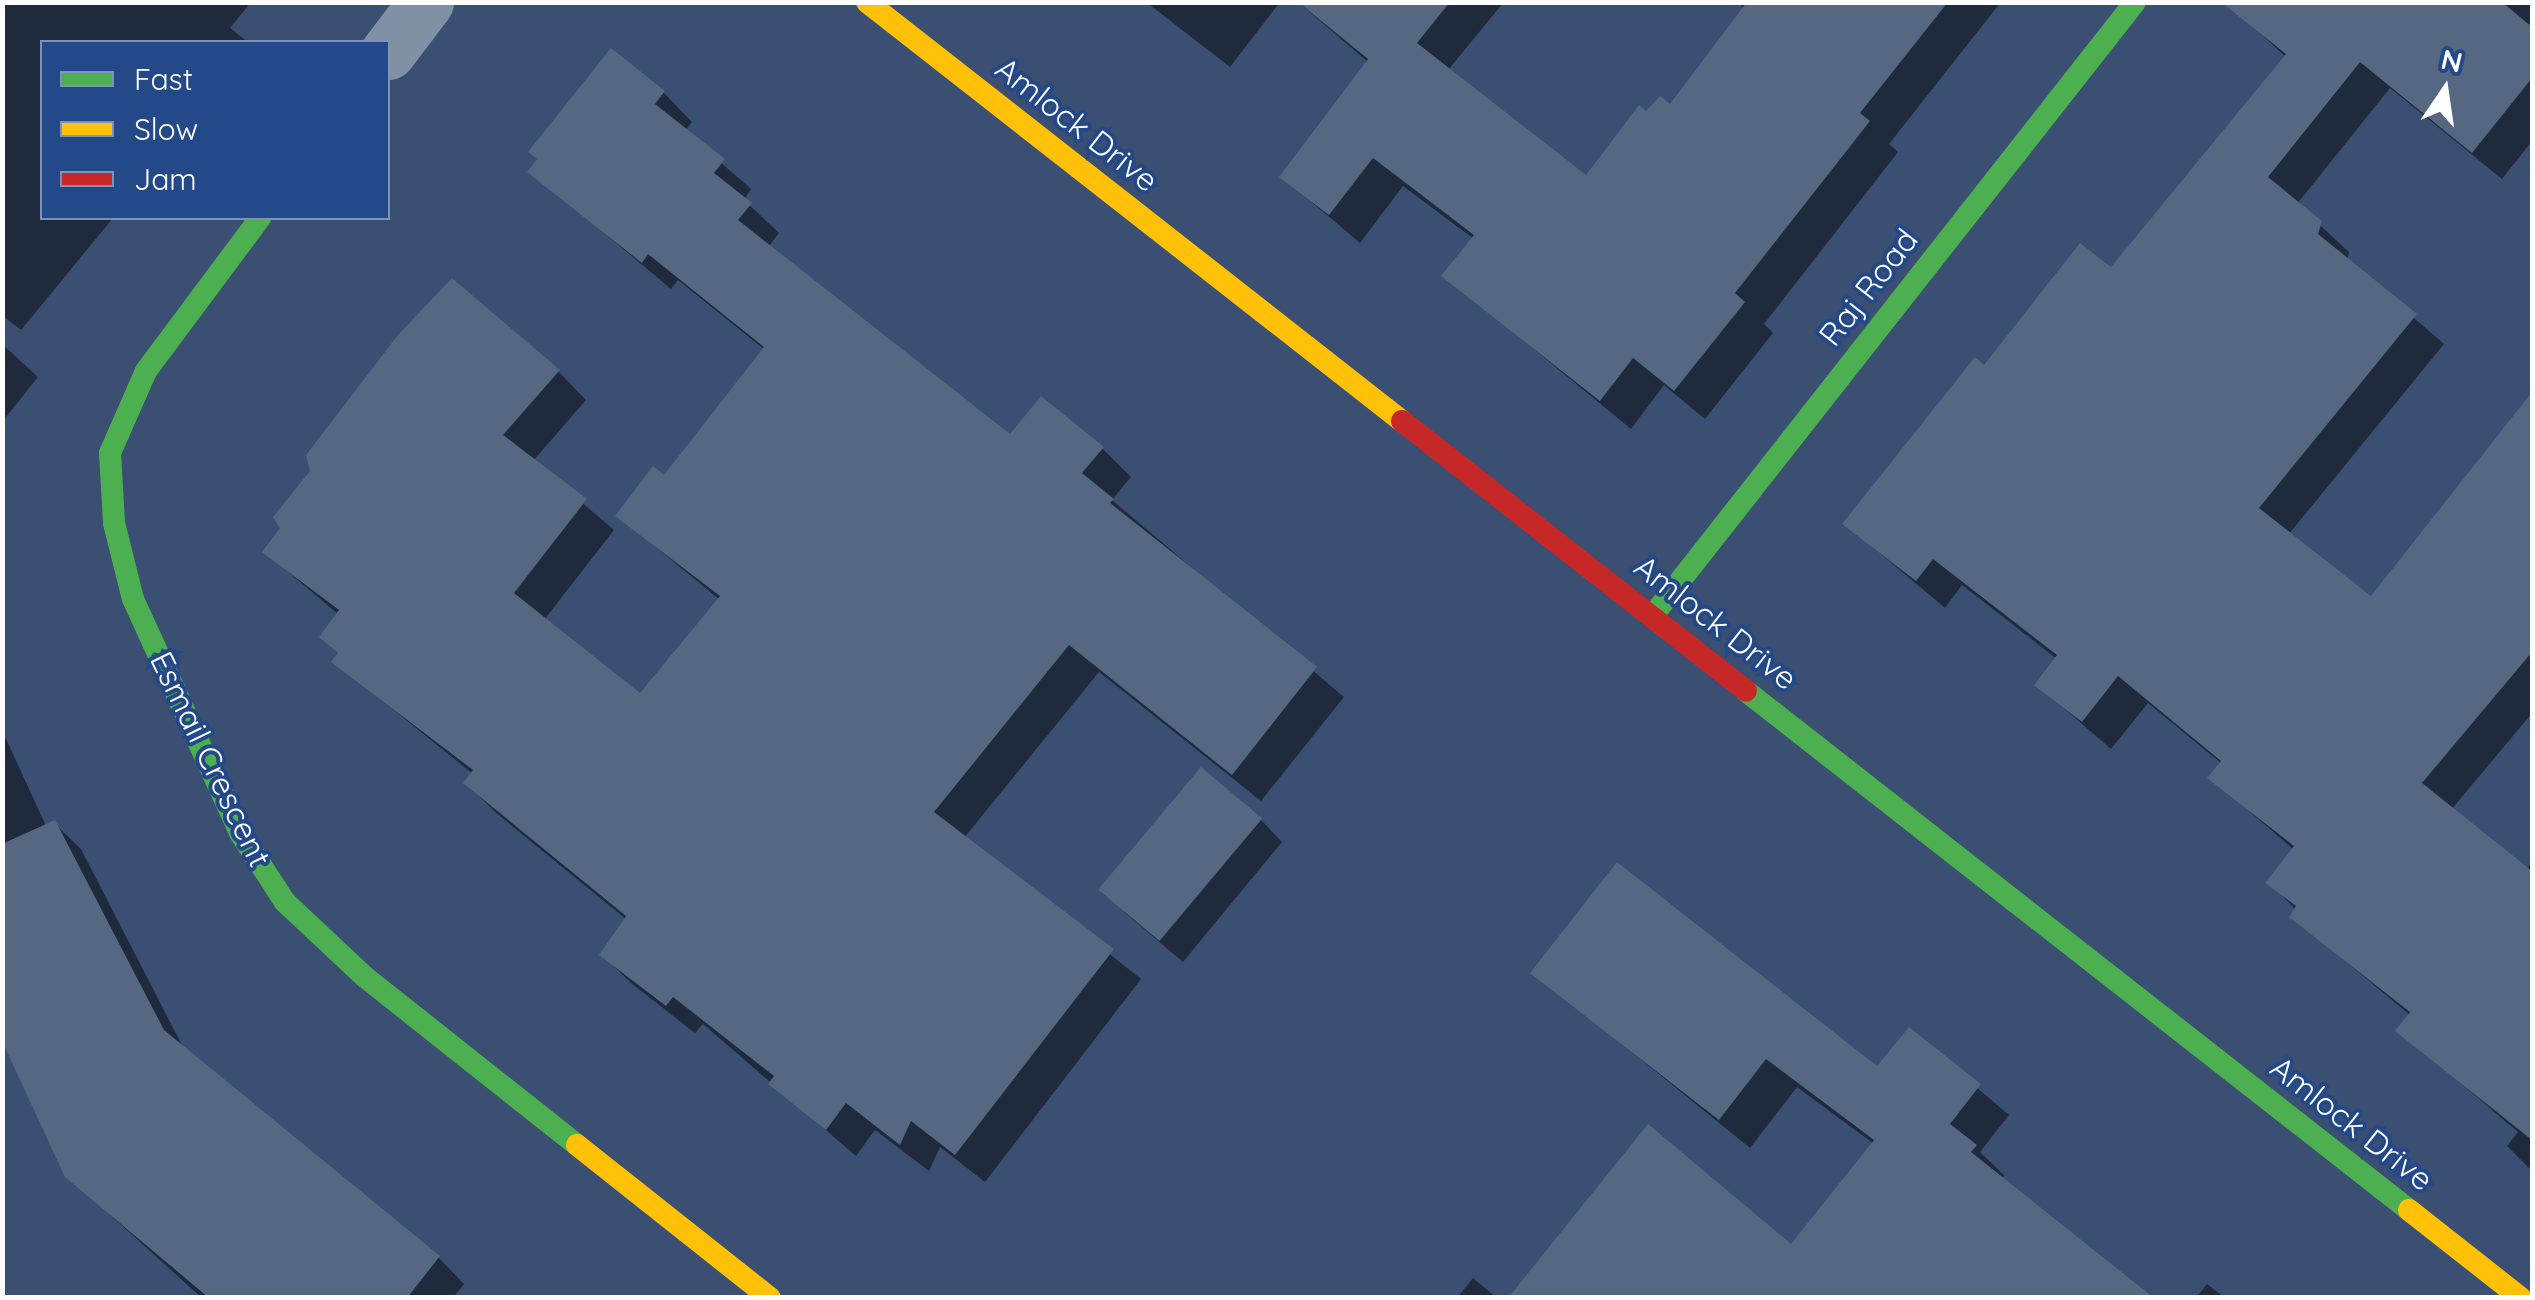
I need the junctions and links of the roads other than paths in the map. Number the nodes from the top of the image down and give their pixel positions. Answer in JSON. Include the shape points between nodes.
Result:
{"nodes":[{"id":1,"x":426,"y":2,"type":"edge"},
{"id":2,"x":867,"y":2,"type":"edge"},
{"id":3,"x":2135,"y":2,"type":"edge"},
{"id":4,"x":390,"y":49,"type":"edge"},
{"id":5,"x":259,"y":220,"type":"edge"},
{"id":6,"x":1654,"y":614,"type":"junction"},
{"id":7,"x":770,"y":1298,"type":"edge"},
{"id":8,"x":2520,"y":1298,"type":"edge"}],
"edges":[{"from":1,"to":4,"type":"street"},
{"from":2,"to":6,"type":"street","name":"Amlock Drive"},
{"from":3,"to":6,"type":"street","name":"Raj Road"},
{"from":5,"to":7,"type":"street","name":"Esmail Crescent","via":[[146,371],[110,453],[114,524],[132,598],[240,833],[286,902],[365,977]]},
{"from":6,"to":8,"type":"street","name":"Amlock Drive"}]}
